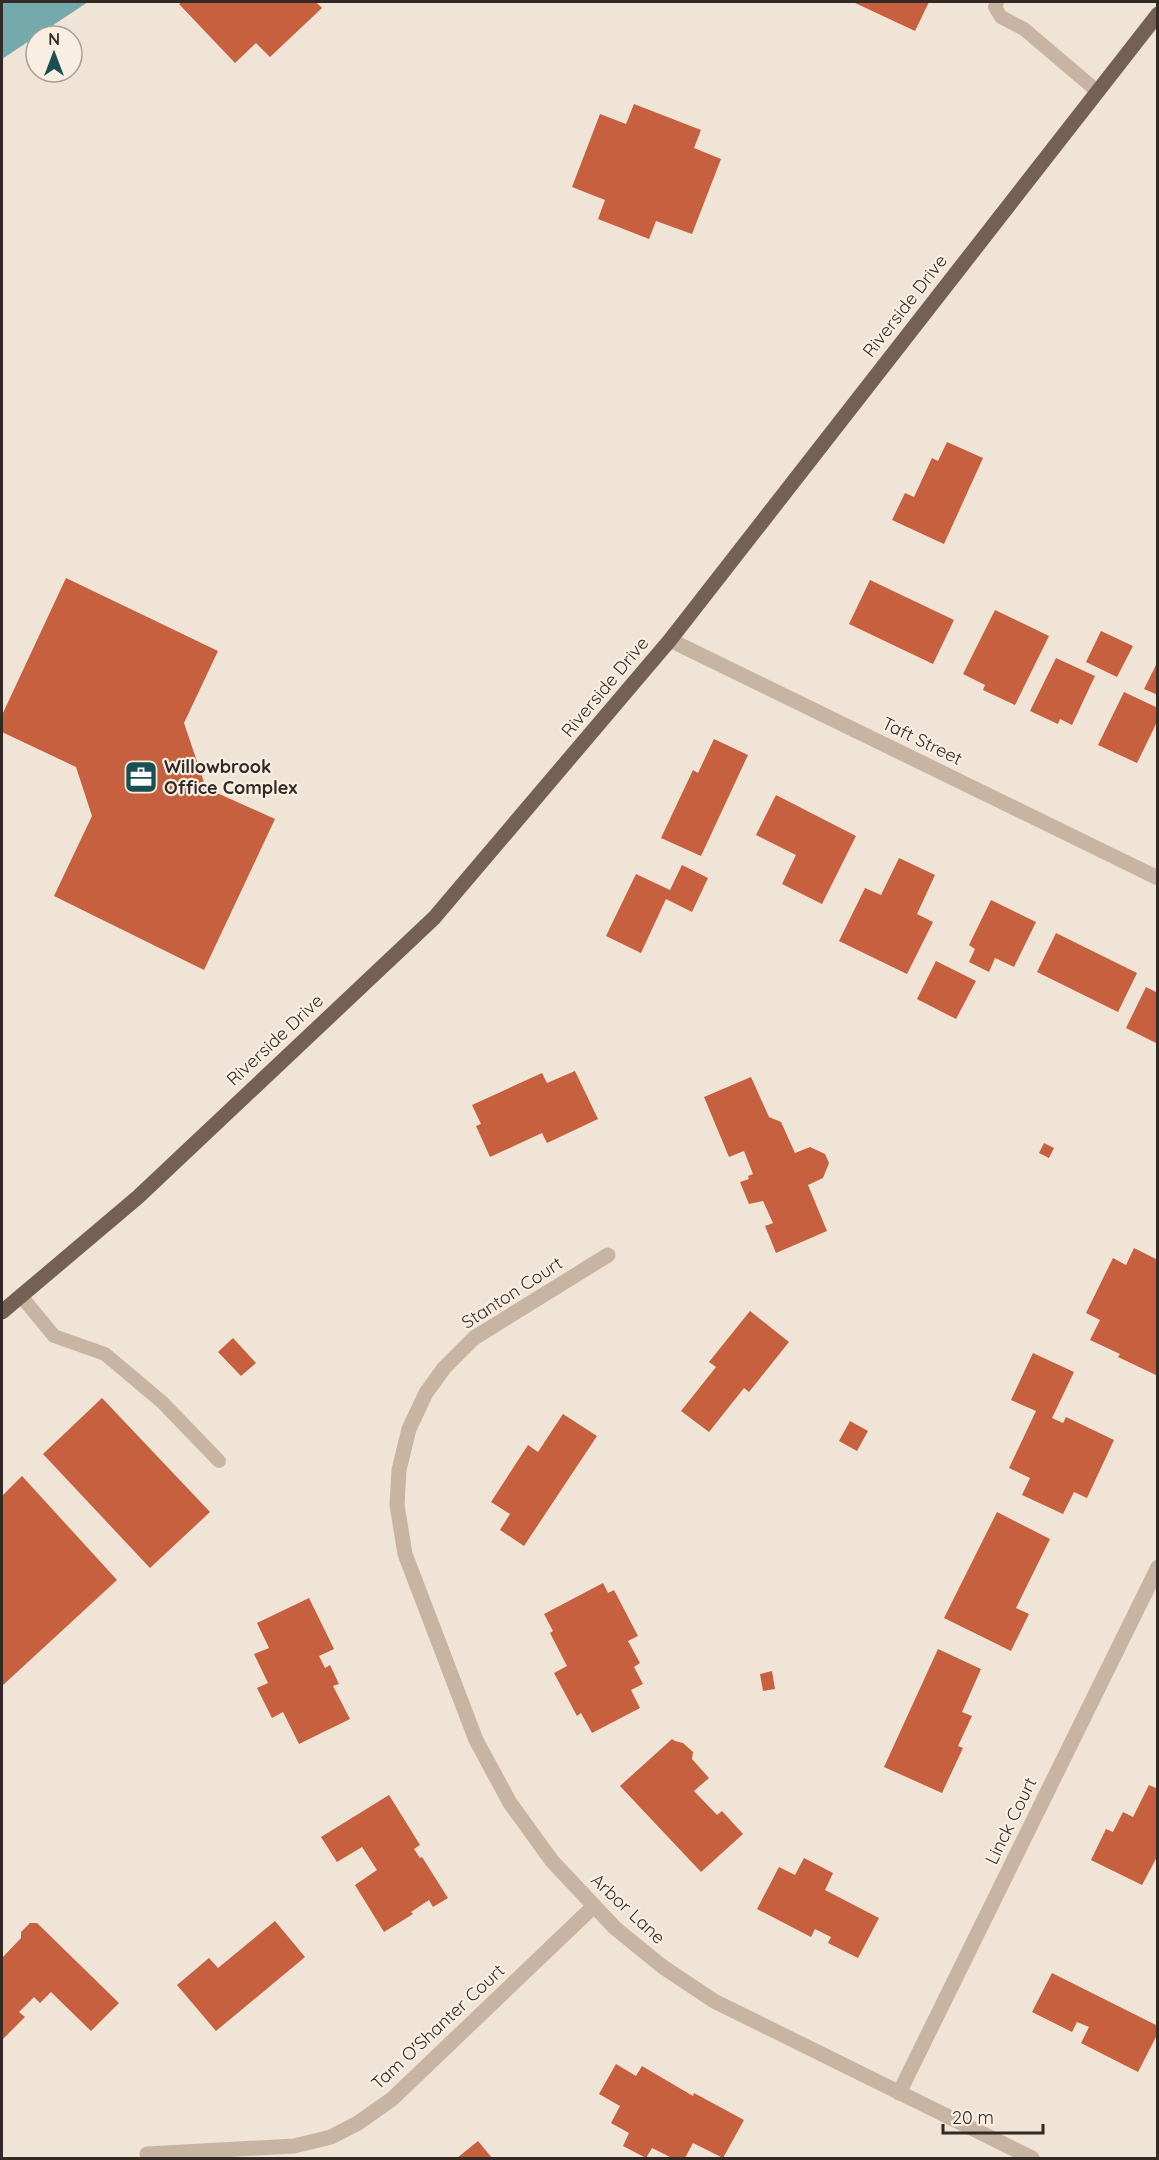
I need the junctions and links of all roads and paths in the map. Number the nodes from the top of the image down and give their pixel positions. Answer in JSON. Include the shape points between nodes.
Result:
{"nodes":[{"id":1,"x":997,"y":2,"type":"edge"},
{"id":2,"x":1157,"y":16,"type":"edge"},
{"id":3,"x":1097,"y":91,"type":"junction"},
{"id":4,"x":670,"y":640,"type":"junction"},
{"id":5,"x":1158,"y":878,"type":"edge"},
{"id":6,"x":608,"y":1254,"type":"dead end"},
{"id":7,"x":21,"y":1296,"type":"junction"},
{"id":8,"x":2,"y":1312,"type":"edge"},
{"id":9,"x":219,"y":1461,"type":"dead end"},
{"id":10,"x":397,"y":1505,"type":"joint"},
{"id":11,"x":1157,"y":1571,"type":"edge"},
{"id":12,"x":592,"y":1907,"type":"junction"},
{"id":13,"x":899,"y":2093,"type":"junction"},
{"id":14,"x":147,"y":2154,"type":"dead end"},
{"id":15,"x":1032,"y":2158,"type":"edge"}],
"edges":[{"from":1,"to":3,"type":"lane","via":[[995,7],[1001,16],[1024,29]]},
{"from":2,"to":3,"type":"main road","name":"Riverside Drive"},
{"from":3,"to":4,"type":"main road","name":"Riverside Drive"},
{"from":4,"to":5,"type":"street","name":"Taft Street"},
{"from":4,"to":7,"type":"main road","name":"Riverside Drive","via":[[434,918],[138,1197]]},
{"from":6,"to":10,"type":"street","name":"Stanton Court","via":[[474,1338],[444,1368],[409,1428],[399,1470]]},
{"from":7,"to":8,"type":"main road","name":"Riverside Drive"},
{"from":7,"to":9,"type":"lane","via":[[54,1336],[105,1354],[162,1402]]},
{"from":10,"to":12,"type":"street","name":"Arbor Lane","via":[[405,1554],[476,1740],[510,1803]]},
{"from":11,"to":13,"type":"street","name":"Linck Court"},
{"from":12,"to":13,"type":"street","name":"Arbor Lane","via":[[663,1967],[714,2001]]},
{"from":12,"to":14,"type":"street","name":"Tam O'Shanter Court","via":[[392,2100],[358,2123],[331,2137],[294,2146]]},
{"from":13,"to":15,"type":"street","name":"Arbor Lane"}]}
